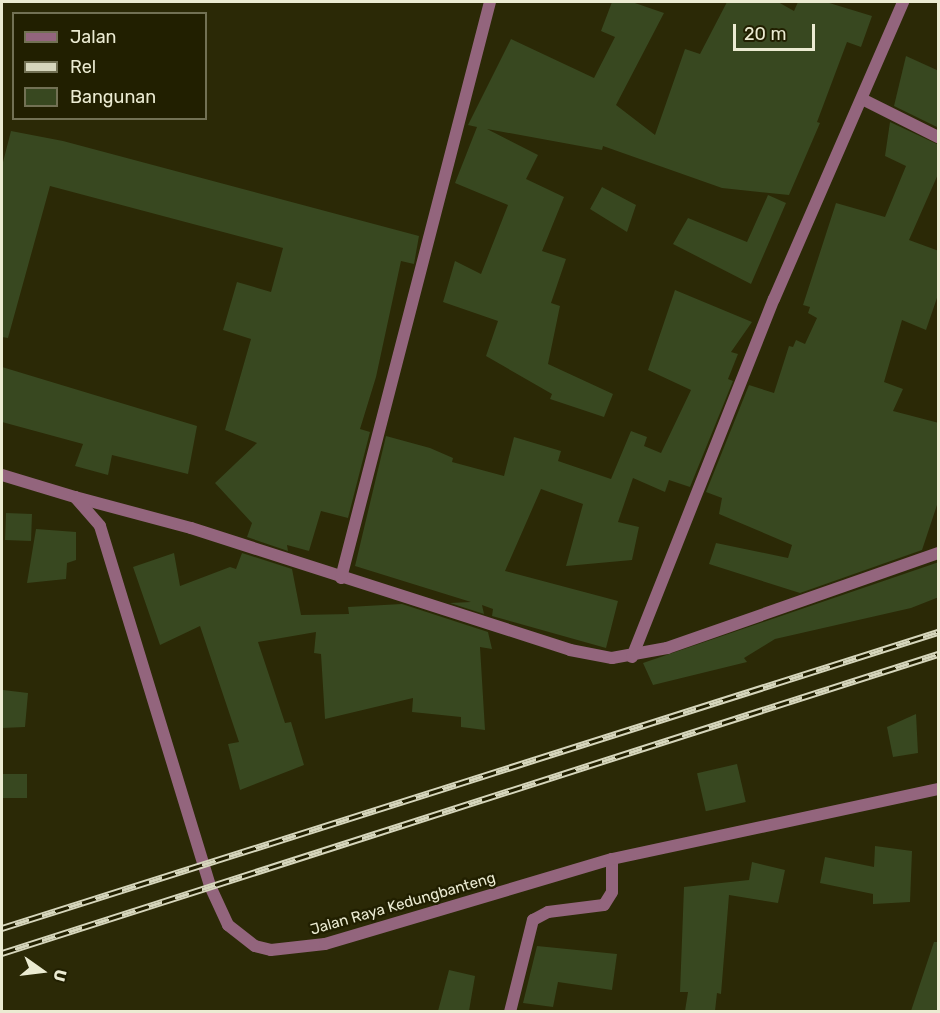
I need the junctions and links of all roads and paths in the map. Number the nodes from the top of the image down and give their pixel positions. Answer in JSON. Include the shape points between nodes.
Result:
{"nodes":[{"id":1,"x":490,"y":2,"type":"edge"},
{"id":2,"x":903,"y":2,"type":"edge"},
{"id":3,"x":862,"y":99,"type":"junction"},
{"id":4,"x":939,"y":137,"type":"edge"},
{"id":5,"x":2,"y":475,"type":"edge"},
{"id":6,"x":75,"y":497,"type":"junction"},
{"id":7,"x":939,"y":553,"type":"edge"},
{"id":8,"x":341,"y":578,"type":"junction"},
{"id":9,"x":632,"y":657,"type":"junction"},
{"id":10,"x":939,"y":789,"type":"edge"},
{"id":11,"x":612,"y":859,"type":"junction"},
{"id":12,"x":510,"y":1011,"type":"edge"}],
"edges":[{"from":1,"to":8,"type":"street"},
{"from":2,"to":3,"type":"street"},
{"from":3,"to":4,"type":"street"},
{"from":3,"to":9,"type":"street","via":[[774,299]]},
{"from":5,"to":6,"type":"street"},
{"from":6,"to":8,"type":"street","via":[[191,528]]},
{"from":6,"to":11,"type":"street","name":"Jalan Raya Kedungbanteng","via":[[100,526],[210,886],[228,925],[238,936],[272,950],[325,944]]},
{"from":7,"to":9,"type":"street"},
{"from":8,"to":9,"type":"street","via":[[570,650],[612,658]]},
{"from":10,"to":11,"type":"street","name":"Jalan Raya Kedungbanteng"},
{"from":11,"to":12,"type":"street","via":[[612,892],[604,904],[548,912],[533,920]]}]}
